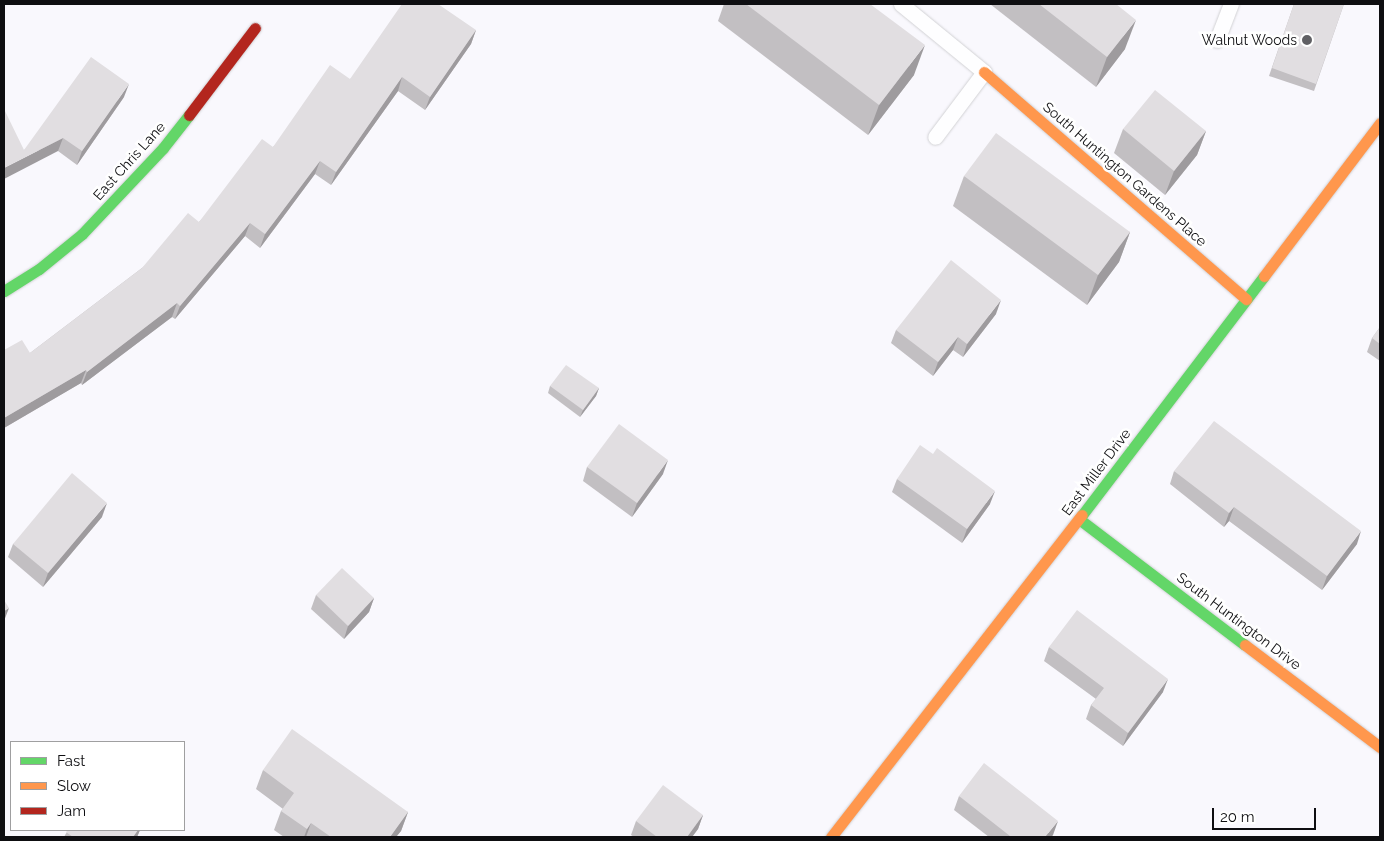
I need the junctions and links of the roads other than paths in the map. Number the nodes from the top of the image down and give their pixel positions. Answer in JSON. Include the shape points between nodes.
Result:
{"nodes":[{"id":1,"x":901,"y":4,"type":"edge"},
{"id":2,"x":1231,"y":4,"type":"edge"},
{"id":3,"x":255,"y":28,"type":"dead end"},
{"id":4,"x":1216,"y":40,"type":"dead end"},
{"id":5,"x":984,"y":72,"type":"junction"},
{"id":6,"x":1380,"y":123,"type":"edge"},
{"id":7,"x":935,"y":137,"type":"dead end"},
{"id":8,"x":4,"y":291,"type":"edge"},
{"id":9,"x":1246,"y":299,"type":"junction"},
{"id":10,"x":1079,"y":519,"type":"junction"},
{"id":11,"x":1380,"y":747,"type":"edge"},
{"id":12,"x":831,"y":837,"type":"edge"}],
"edges":[{"from":1,"to":5,"type":"lane"},
{"from":2,"to":4,"type":"lane"},
{"from":3,"to":8,"type":"street","name":"East Chris Lane","via":[[163,148],[122,193],[82,234],[39,269]]},
{"from":5,"to":7,"type":"lane"},
{"from":5,"to":9,"type":"street","name":"South Huntington Gardens Place"},
{"from":6,"to":9,"type":"street","name":"East Miller Drive"},
{"from":9,"to":10,"type":"street","name":"East Miller Drive"},
{"from":10,"to":11,"type":"street","name":"South Huntington Drive"},
{"from":10,"to":12,"type":"street","name":"East Miller Drive"}]}
